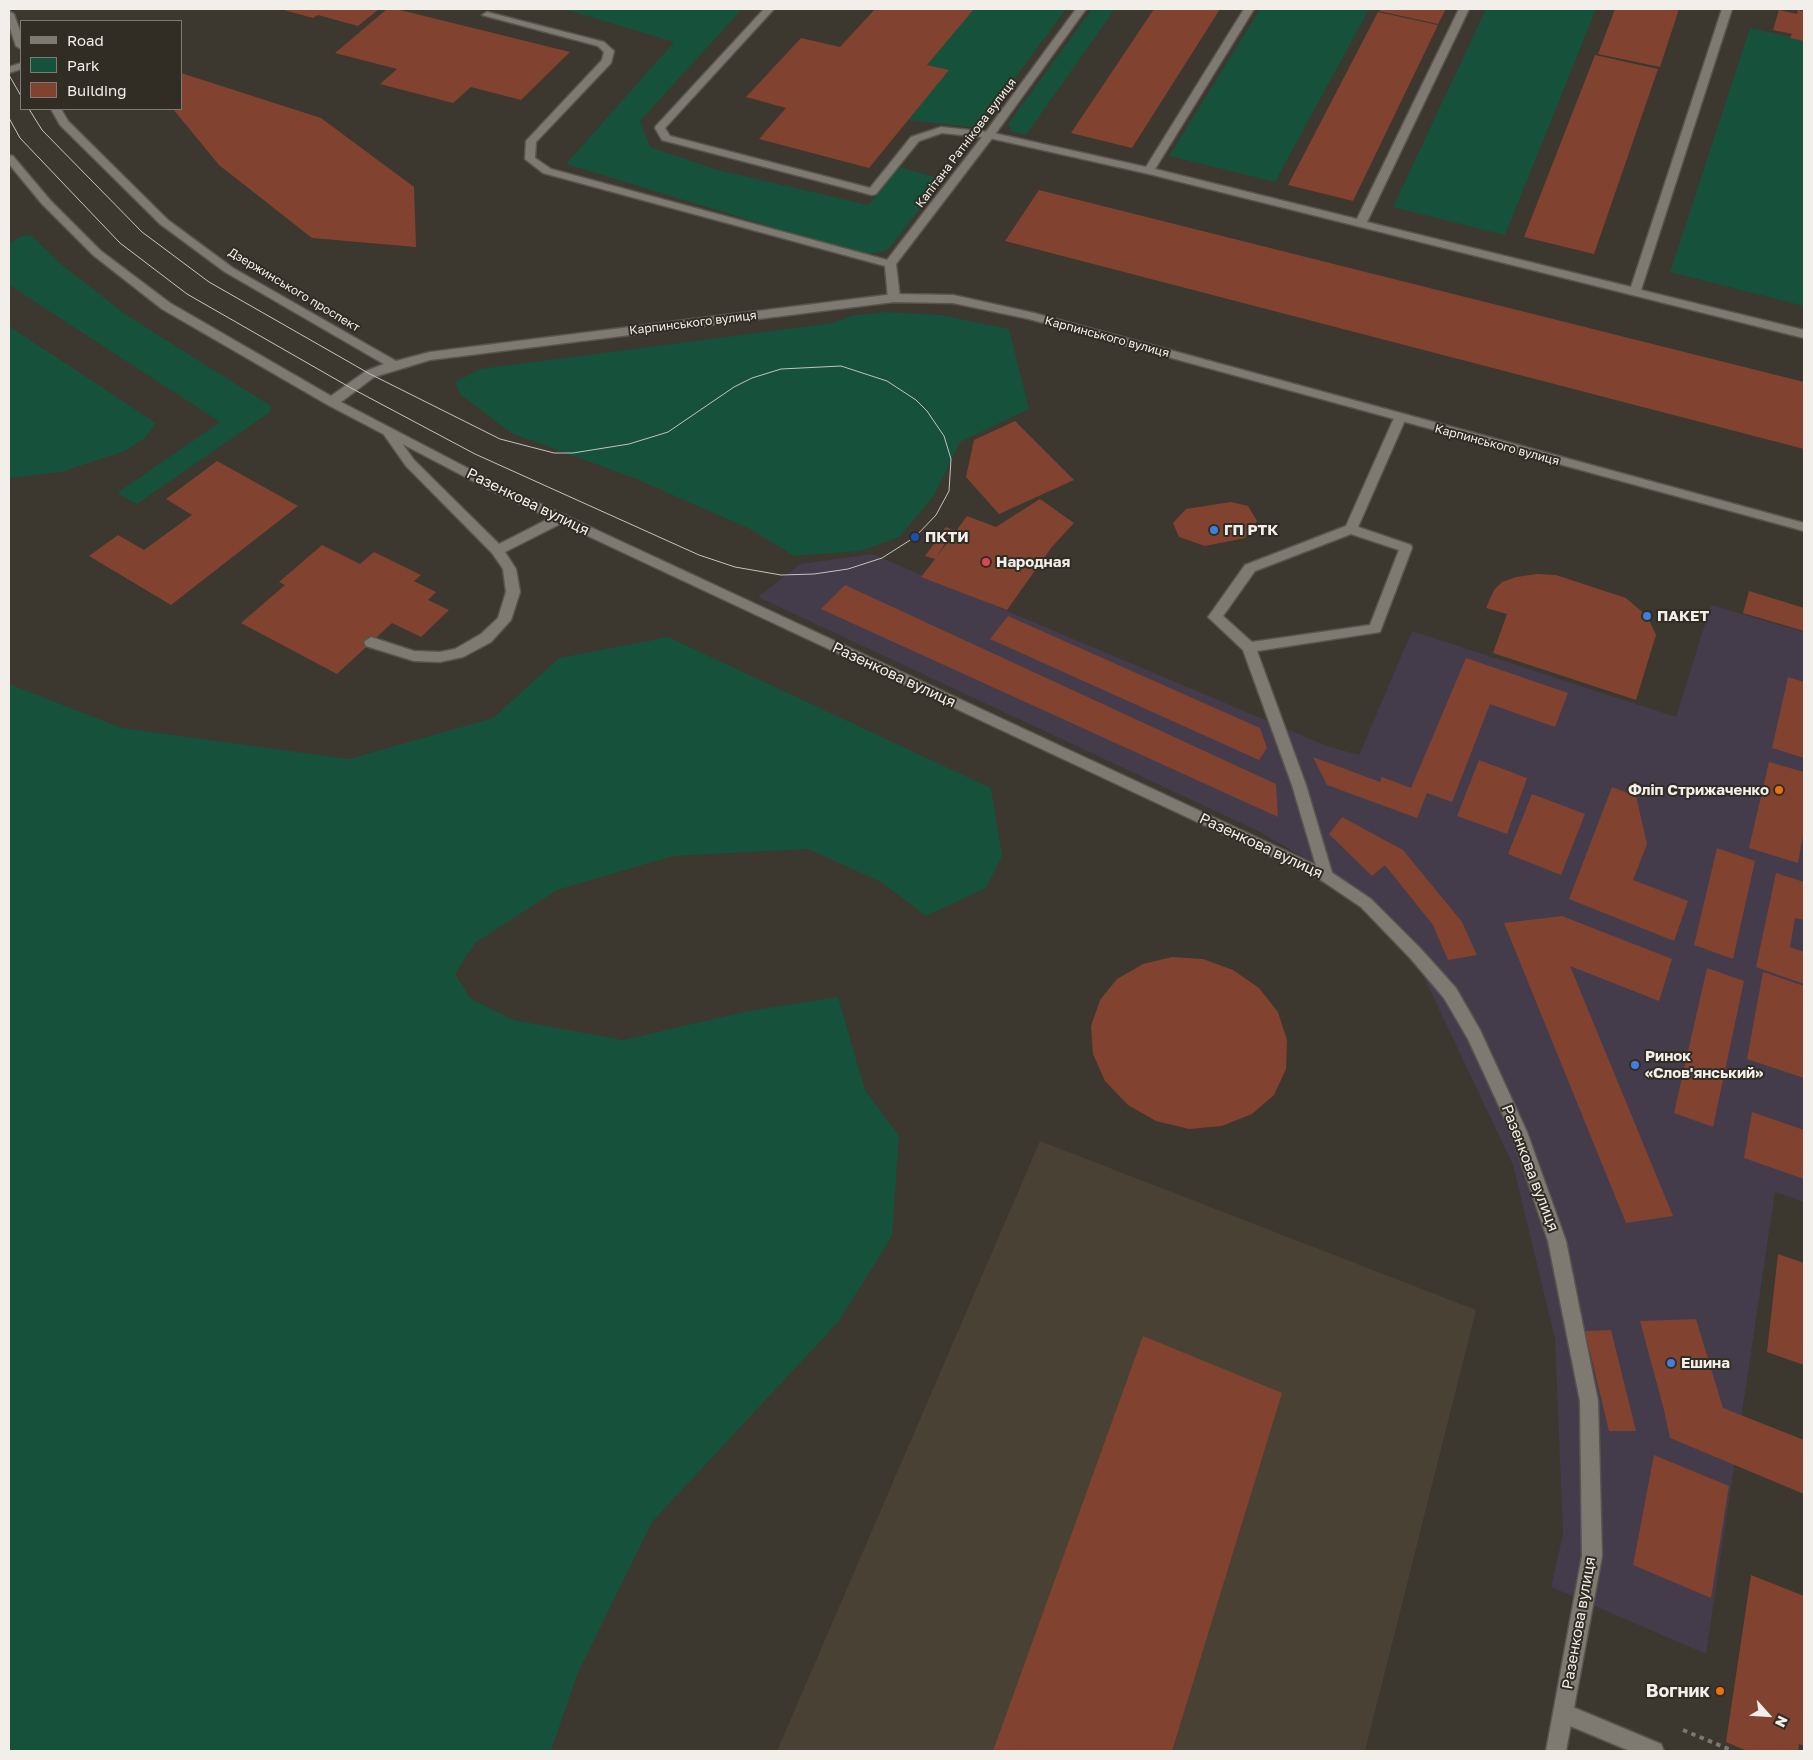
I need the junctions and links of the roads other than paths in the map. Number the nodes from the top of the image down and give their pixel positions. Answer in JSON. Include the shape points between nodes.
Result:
{"nodes":[{"id":1,"x":769,"y":9,"type":"edge"},
{"id":2,"x":1081,"y":9,"type":"edge"},
{"id":3,"x":1249,"y":9,"type":"edge"},
{"id":4,"x":1464,"y":9,"type":"edge"},
{"id":5,"x":1727,"y":9,"type":"edge"},
{"id":6,"x":9,"y":14,"type":"edge"},
{"id":7,"x":487,"y":15,"type":"dead end"},
{"id":8,"x":20,"y":43,"type":"edge"},
{"id":9,"x":57,"y":110,"type":"edge"},
{"id":10,"x":989,"y":135,"type":"junction"},
{"id":11,"x":9,"y":158,"type":"edge"},
{"id":12,"x":1148,"y":171,"type":"junction"},
{"id":13,"x":1360,"y":225,"type":"junction"},
{"id":14,"x":890,"y":264,"type":"junction"},
{"id":15,"x":1635,"y":292,"type":"junction"},
{"id":16,"x":894,"y":298,"type":"junction"},
{"id":17,"x":1804,"y":334,"type":"edge"},
{"id":18,"x":394,"y":365,"type":"junction"},
{"id":19,"x":332,"y":402,"type":"junction"},
{"id":20,"x":1400,"y":418,"type":"junction"},
{"id":21,"x":388,"y":432,"type":"junction"},
{"id":22,"x":561,"y":518,"type":"junction"},
{"id":23,"x":1804,"y":527,"type":"edge"},
{"id":24,"x":1351,"y":529,"type":"junction"},
{"id":25,"x":497,"y":550,"type":"junction"},
{"id":26,"x":371,"y":642,"type":"dead end"},
{"id":27,"x":1249,"y":647,"type":"junction"},
{"id":28,"x":1326,"y":876,"type":"junction"},
{"id":29,"x":1563,"y":1713,"type":"junction"},
{"id":30,"x":1556,"y":1751,"type":"edge"},
{"id":31,"x":1654,"y":1751,"type":"edge"}],
"edges":[{"from":1,"to":10,"type":"street","via":[[660,128],[666,138],[872,192],[915,139],[941,130]]},
{"from":2,"to":10,"type":"street","name":"Капітана Ратнікова вулиця"},
{"from":3,"to":12,"type":"street"},
{"from":4,"to":13,"type":"street"},
{"from":5,"to":15,"type":"street"},
{"from":6,"to":8,"type":"street"},
{"from":7,"to":14,"type":"street","via":[[601,44],[608,51],[607,61],[531,142],[530,159],[548,171]]},
{"from":9,"to":18,"type":"street","name":"Дзержинського проспект","via":[[64,123],[164,222],[229,270]]},
{"from":10,"to":12,"type":"street"},
{"from":10,"to":14,"type":"street","name":"Капітана Ратнікова вулиця"},
{"from":11,"to":19,"type":"street","via":[[46,202],[97,253],[166,306]]},
{"from":12,"to":13,"type":"street"},
{"from":13,"to":15,"type":"street"},
{"from":14,"to":16,"type":"street"},
{"from":15,"to":17,"type":"street"},
{"from":16,"to":18,"type":"street","name":"Карпинського вулиця","via":[[438,355]]},
{"from":16,"to":20,"type":"street","name":"Карпинського вулиця","via":[[930,297],[988,305]]},
{"from":18,"to":19,"type":"street","name":"Карпинського вулиця","via":[[370,374]]},
{"from":19,"to":21,"type":"street","name":"Разенкова вулиця"},
{"from":20,"to":23,"type":"street","name":"Карпинського вулиця"},
{"from":20,"to":24,"type":"street"},
{"from":21,"to":22,"type":"street","name":"Разенкова вулиця"},
{"from":21,"to":25,"type":"street","via":[[410,463]]},
{"from":22,"to":25,"type":"street"},
{"from":22,"to":28,"type":"street","name":"Разенкова вулиця"},
{"from":24,"to":27,"type":"street","via":[[1250,568],[1215,616]]},
{"from":24,"to":27,"type":"street","via":[[1406,548],[1375,629]]},
{"from":25,"to":26,"type":"street","via":[[509,569],[513,592],[504,620],[486,638],[458,653],[440,657],[414,656]]},
{"from":27,"to":28,"type":"street","via":[[1299,785]]},
{"from":28,"to":29,"type":"street","name":"Разенкова вулиця","via":[[1366,903],[1450,994],[1474,1035],[1519,1132],[1557,1241],[1590,1401],[1592,1556]]},
{"from":29,"to":30,"type":"street","name":"Разенкова вулиця"},
{"from":29,"to":31,"type":"street"}]}
